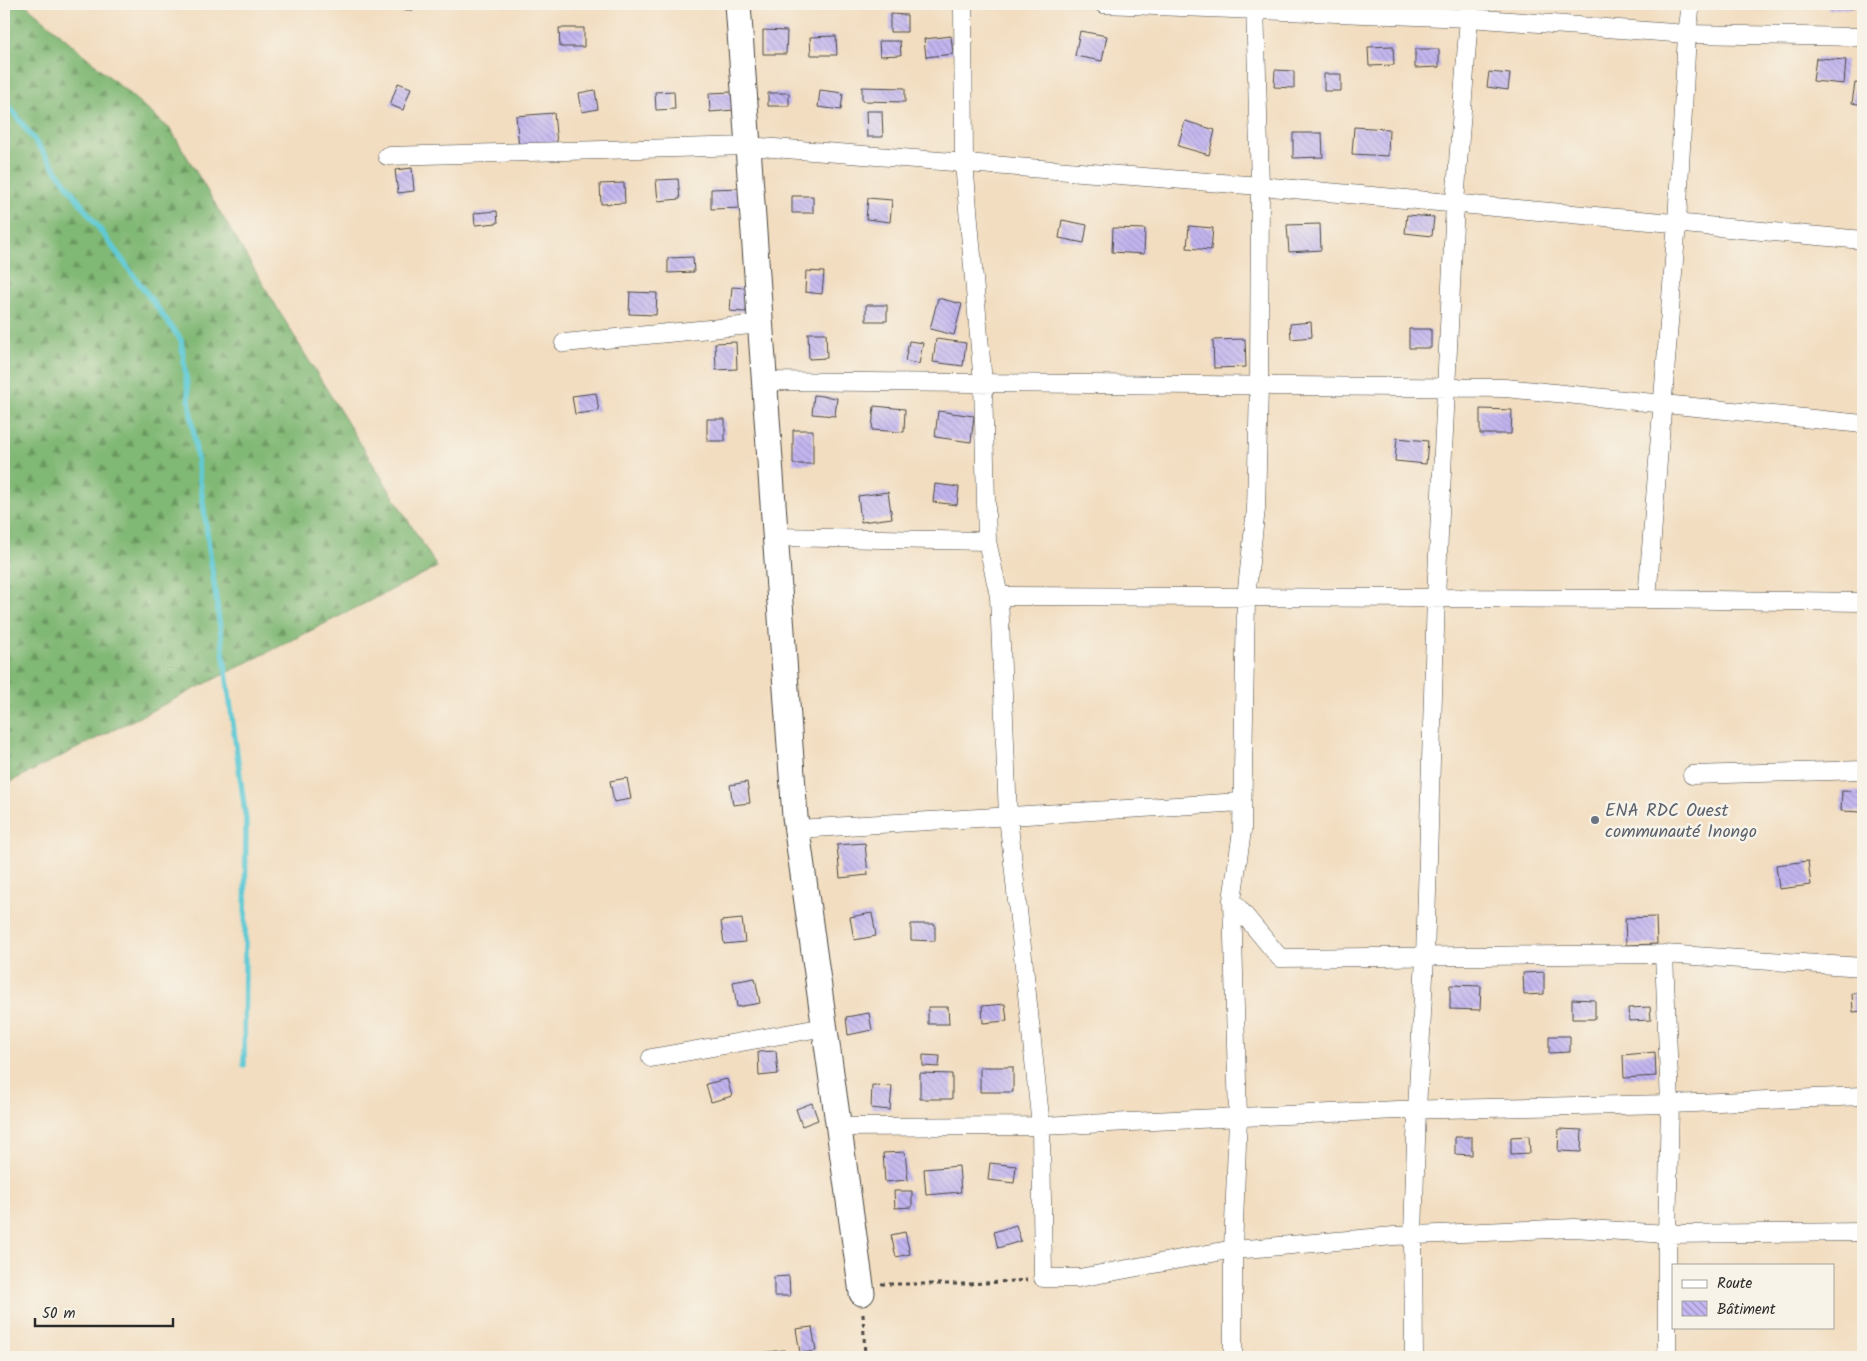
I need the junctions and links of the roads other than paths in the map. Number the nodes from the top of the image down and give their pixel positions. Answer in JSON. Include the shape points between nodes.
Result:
{"nodes":[{"id":1,"x":738,"y":4,"type":"edge"},
{"id":2,"x":963,"y":4,"type":"edge"},
{"id":3,"x":1103,"y":4,"type":"edge"},
{"id":4,"x":1691,"y":4,"type":"edge"},
{"id":5,"x":1254,"y":7,"type":"edge"},
{"id":6,"x":1470,"y":11,"type":"edge"},
{"id":7,"x":1687,"y":34,"type":"junction"},
{"id":8,"x":1863,"y":37,"type":"edge"},
{"id":9,"x":748,"y":146,"type":"junction"},
{"id":10,"x":387,"y":156,"type":"dead end"},
{"id":11,"x":964,"y":163,"type":"junction"},
{"id":12,"x":1260,"y":186,"type":"junction"},
{"id":13,"x":1455,"y":203,"type":"junction"},
{"id":14,"x":1677,"y":223,"type":"junction"},
{"id":15,"x":1863,"y":240,"type":"edge"},
{"id":16,"x":761,"y":324,"type":"junction"},
{"id":17,"x":564,"y":343,"type":"dead end"},
{"id":18,"x":765,"y":381,"type":"junction"},
{"id":19,"x":983,"y":383,"type":"junction"},
{"id":20,"x":1259,"y":386,"type":"junction"},
{"id":21,"x":1446,"y":388,"type":"junction"},
{"id":22,"x":1663,"y":404,"type":"junction"},
{"id":23,"x":1863,"y":424,"type":"edge"},
{"id":24,"x":776,"y":537,"type":"junction"},
{"id":25,"x":987,"y":541,"type":"junction"},
{"id":26,"x":999,"y":596,"type":"junction"},
{"id":27,"x":1246,"y":597,"type":"junction"},
{"id":28,"x":1436,"y":597,"type":"junction"},
{"id":29,"x":1647,"y":599,"type":"junction"},
{"id":30,"x":1863,"y":602,"type":"edge"},
{"id":31,"x":1863,"y":770,"type":"edge"},
{"id":32,"x":1692,"y":775,"type":"dead end"},
{"id":33,"x":1242,"y":802,"type":"junction"},
{"id":34,"x":1008,"y":816,"type":"junction"},
{"id":35,"x":797,"y":829,"type":"junction"},
{"id":36,"x":1232,"y":900,"type":"junction"},
{"id":37,"x":1664,"y":954,"type":"junction"},
{"id":38,"x":1425,"y":957,"type":"junction"},
{"id":39,"x":1863,"y":967,"type":"edge"},
{"id":40,"x":825,"y":1027,"type":"junction"},
{"id":41,"x":650,"y":1058,"type":"dead end"},
{"id":42,"x":1863,"y":1096,"type":"edge"},
{"id":43,"x":1670,"y":1104,"type":"junction"},
{"id":44,"x":1417,"y":1110,"type":"junction"},
{"id":45,"x":1238,"y":1117,"type":"junction"},
{"id":46,"x":1040,"y":1126,"type":"junction"},
{"id":47,"x":838,"y":1127,"type":"junction"},
{"id":48,"x":1863,"y":1232,"type":"edge"},
{"id":49,"x":1667,"y":1234,"type":"junction"},
{"id":50,"x":1414,"y":1235,"type":"junction"},
{"id":51,"x":1233,"y":1250,"type":"junction"},
{"id":52,"x":861,"y":1288,"type":"road end"},
{"id":53,"x":1233,"y":1357,"type":"edge"},
{"id":54,"x":1414,"y":1357,"type":"edge"},
{"id":55,"x":1667,"y":1357,"type":"edge"}],
"edges":[{"from":1,"to":9,"type":"street"},
{"from":2,"to":11,"type":"street"},
{"from":3,"to":5,"type":"street"},
{"from":4,"to":7,"type":"street"},
{"from":5,"to":6,"type":"street"},
{"from":5,"to":12,"type":"street"},
{"from":6,"to":7,"type":"street"},
{"from":6,"to":13,"type":"street"},
{"from":7,"to":8,"type":"street"},
{"from":7,"to":14,"type":"street"},
{"from":9,"to":10,"type":"street"},
{"from":9,"to":11,"type":"street"},
{"from":9,"to":16,"type":"street"},
{"from":11,"to":12,"type":"street"},
{"from":11,"to":19,"type":"street"},
{"from":12,"to":13,"type":"street"},
{"from":12,"to":20,"type":"street"},
{"from":13,"to":14,"type":"street"},
{"from":13,"to":21,"type":"street"},
{"from":14,"to":15,"type":"street"},
{"from":14,"to":22,"type":"street"},
{"from":16,"to":17,"type":"street"},
{"from":16,"to":18,"type":"street"},
{"from":18,"to":19,"type":"street"},
{"from":18,"to":24,"type":"street"},
{"from":19,"to":20,"type":"street"},
{"from":19,"to":25,"type":"street"},
{"from":20,"to":21,"type":"street"},
{"from":20,"to":27,"type":"street","via":[[1256,509]]},
{"from":21,"to":22,"type":"street","via":[[1505,388]]},
{"from":21,"to":28,"type":"street"},
{"from":22,"to":23,"type":"street"},
{"from":22,"to":29,"type":"street"},
{"from":24,"to":25,"type":"street"},
{"from":24,"to":35,"type":"street"},
{"from":25,"to":26,"type":"street"},
{"from":26,"to":27,"type":"street"},
{"from":26,"to":34,"type":"street"},
{"from":27,"to":28,"type":"street"},
{"from":27,"to":33,"type":"street"},
{"from":28,"to":29,"type":"street"},
{"from":28,"to":38,"type":"street"},
{"from":29,"to":30,"type":"street"},
{"from":31,"to":32,"type":"street"},
{"from":33,"to":34,"type":"street"},
{"from":33,"to":36,"type":"street","via":[[1242,831]]},
{"from":34,"to":35,"type":"street"},
{"from":34,"to":46,"type":"street"},
{"from":35,"to":40,"type":"street"},
{"from":36,"to":38,"type":"street","via":[[1280,958]]},
{"from":36,"to":45,"type":"street"},
{"from":37,"to":38,"type":"street"},
{"from":37,"to":39,"type":"street"},
{"from":37,"to":43,"type":"street"},
{"from":38,"to":44,"type":"street"},
{"from":40,"to":41,"type":"street"},
{"from":40,"to":47,"type":"street"},
{"from":42,"to":43,"type":"street"},
{"from":43,"to":44,"type":"street"},
{"from":43,"to":49,"type":"street"},
{"from":44,"to":45,"type":"street"},
{"from":44,"to":50,"type":"street"},
{"from":45,"to":46,"type":"street"},
{"from":45,"to":51,"type":"street"},
{"from":46,"to":47,"type":"street"},
{"from":46,"to":51,"type":"street","via":[[1043,1278],[1079,1278]]},
{"from":47,"to":52,"type":"street"},
{"from":48,"to":49,"type":"street"},
{"from":49,"to":50,"type":"street","via":[[1574,1228]]},
{"from":49,"to":55,"type":"street"},
{"from":50,"to":51,"type":"street"},
{"from":50,"to":54,"type":"street"},
{"from":51,"to":53,"type":"street"}]}
